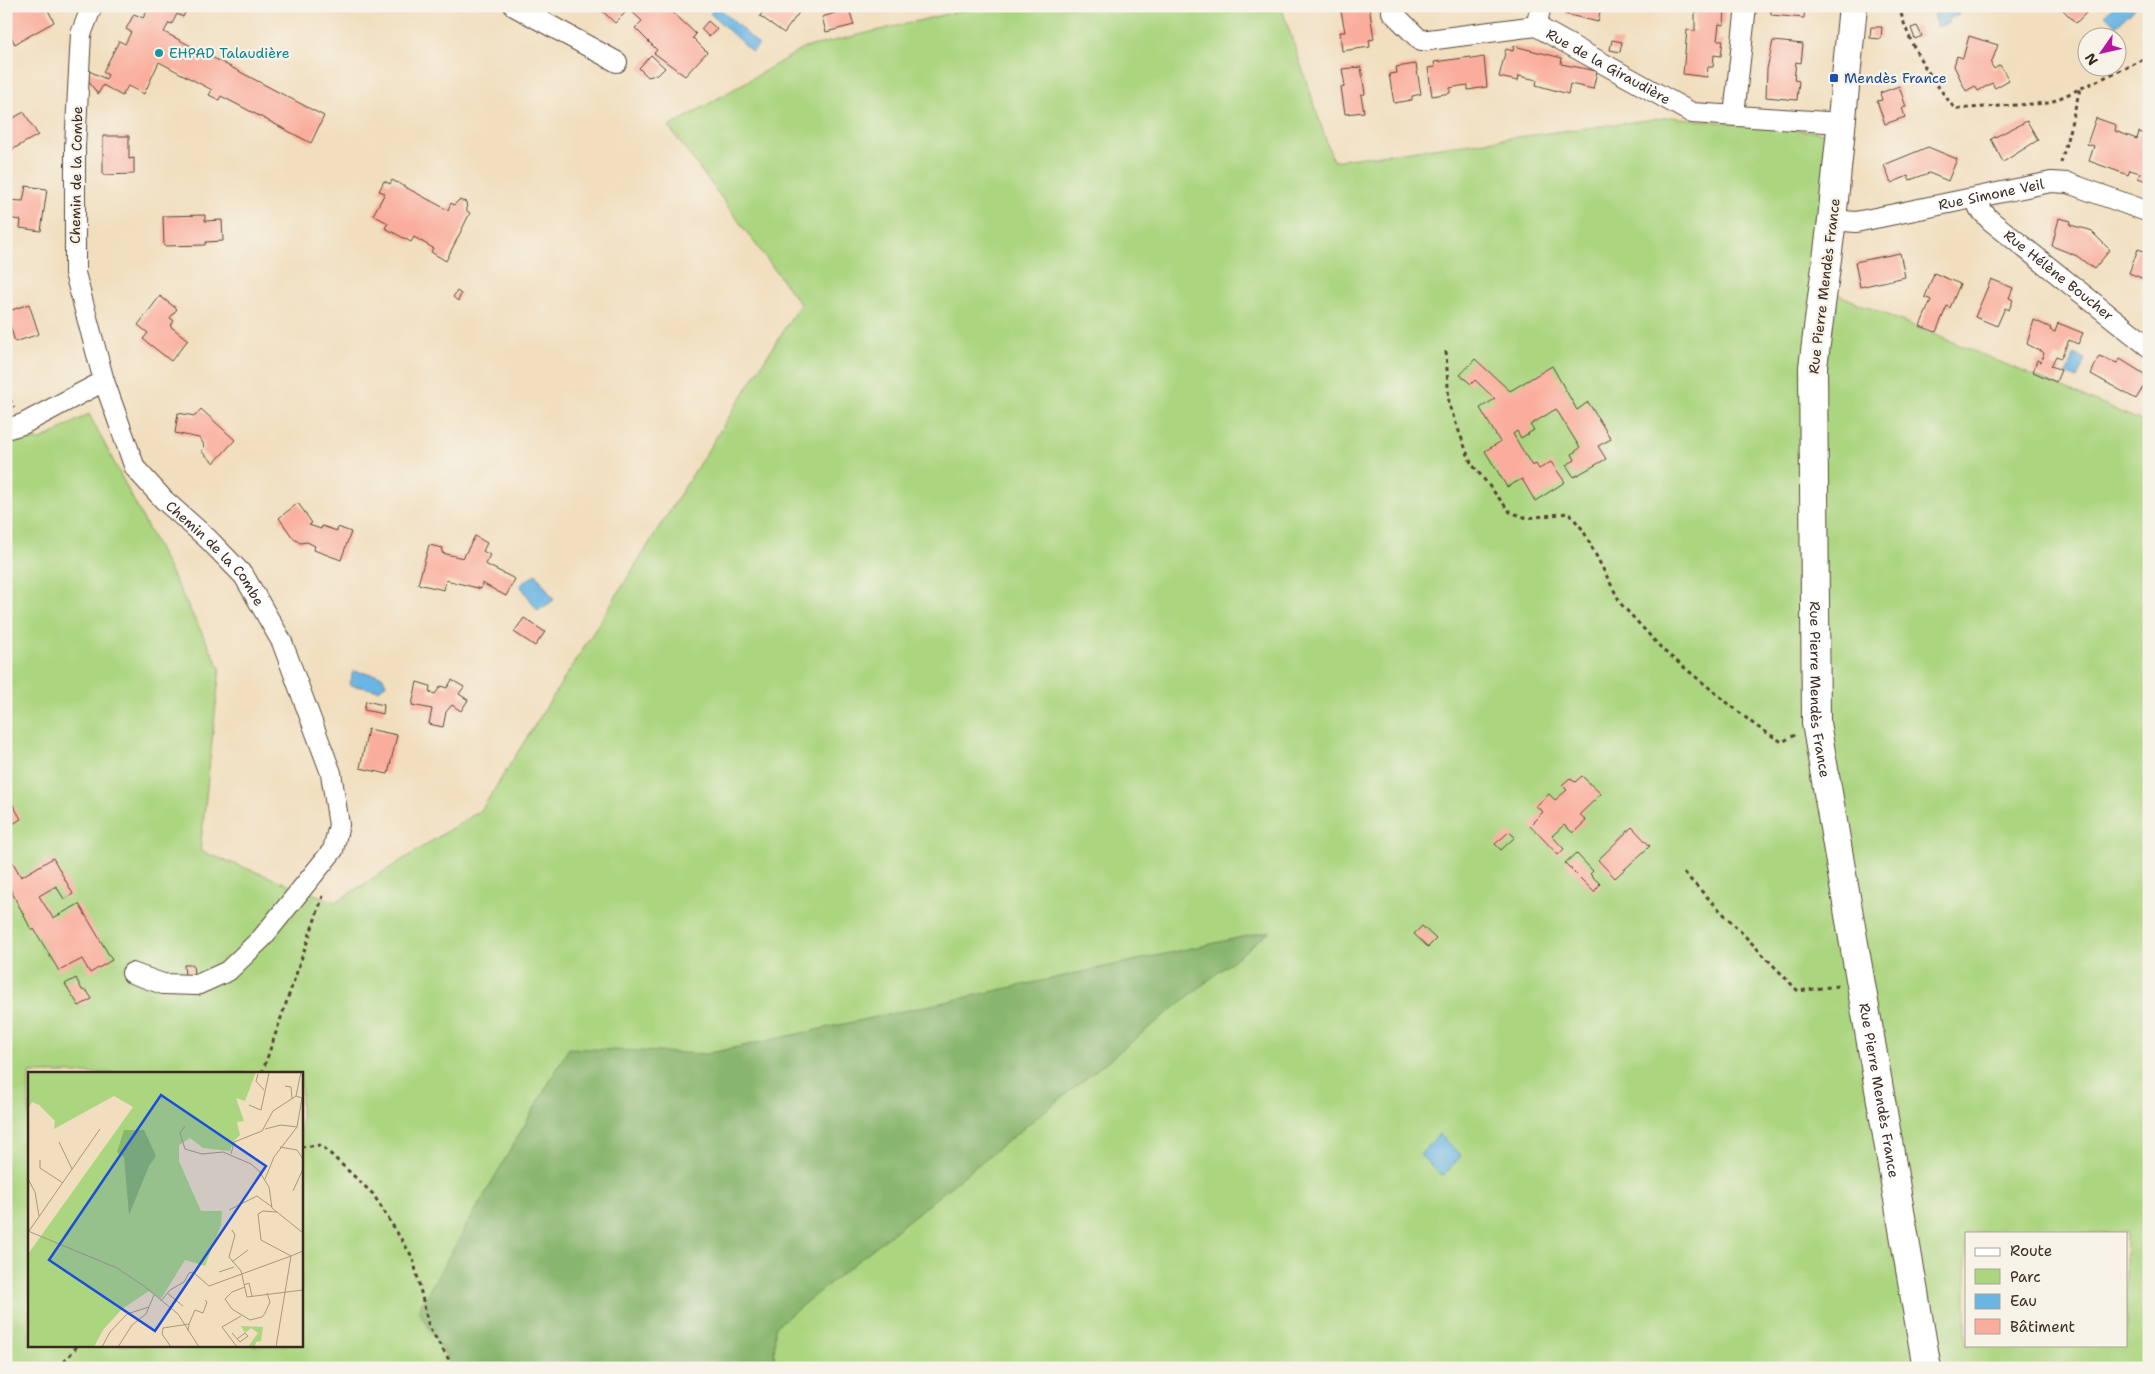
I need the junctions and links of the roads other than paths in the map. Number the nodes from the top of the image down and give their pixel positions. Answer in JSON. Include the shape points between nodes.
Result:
{"nodes":[{"id":1,"x":92,"y":6,"type":"edge"},
{"id":2,"x":514,"y":6,"type":"edge"},
{"id":3,"x":1393,"y":6,"type":"edge"},
{"id":4,"x":1541,"y":6,"type":"edge"},
{"id":5,"x":1746,"y":6,"type":"edge"},
{"id":6,"x":1853,"y":6,"type":"edge"},
{"id":7,"x":1536,"y":26,"type":"junction"},
{"id":8,"x":617,"y":62,"type":"dead end"},
{"id":9,"x":1734,"y":116,"type":"junction"},
{"id":10,"x":1841,"y":123,"type":"junction"},
{"id":11,"x":1976,"y":198,"type":"junction"},
{"id":12,"x":2149,"y":212,"type":"edge"},
{"id":13,"x":1832,"y":220,"type":"junction"},
{"id":14,"x":2149,"y":347,"type":"edge"},
{"id":15,"x":104,"y":381,"type":"junction"},
{"id":16,"x":6,"y":429,"type":"edge"},
{"id":17,"x":132,"y":973,"type":"dead end"},
{"id":18,"x":1927,"y":1368,"type":"edge"}],
"edges":[{"from":1,"to":15,"type":"street","name":"Chemin de la Combe","via":[[81,34],[75,147],[75,273]]},
{"from":2,"to":8,"type":"street"},
{"from":3,"to":7,"type":"street","name":"Rue de la Giraudière","via":[[1392,12],[1421,40]]},
{"from":4,"to":7,"type":"street"},
{"from":5,"to":9,"type":"street"},
{"from":6,"to":10,"type":"street","name":"Rue Pierre Mendès France"},
{"from":7,"to":9,"type":"street","name":"Rue de la Giraudière","via":[[1692,112]]},
{"from":9,"to":10,"type":"street","name":"Rue de la Giraudière"},
{"from":10,"to":13,"type":"street","name":"Rue Pierre Mendès France"},
{"from":11,"to":12,"type":"street","name":"Rue Simone Veil","via":[[2056,182],[2068,183]]},
{"from":11,"to":13,"type":"street","name":"Rue Simone Veil","via":[[1856,222]]},
{"from":11,"to":14,"type":"street","name":"Rue Hélène Boucher","via":[[1979,208],[1991,221]]},
{"from":13,"to":18,"type":"street","name":"Rue Pierre Mendès France","via":[[1812,368],[1816,723]]},
{"from":15,"to":16,"type":"street","via":[[23,424]]},
{"from":15,"to":17,"type":"street","name":"Chemin de la Combe","via":[[135,468],[244,576],[282,642],[331,772],[339,825],[333,850],[262,938],[228,971],[197,985],[163,984]]}]}
